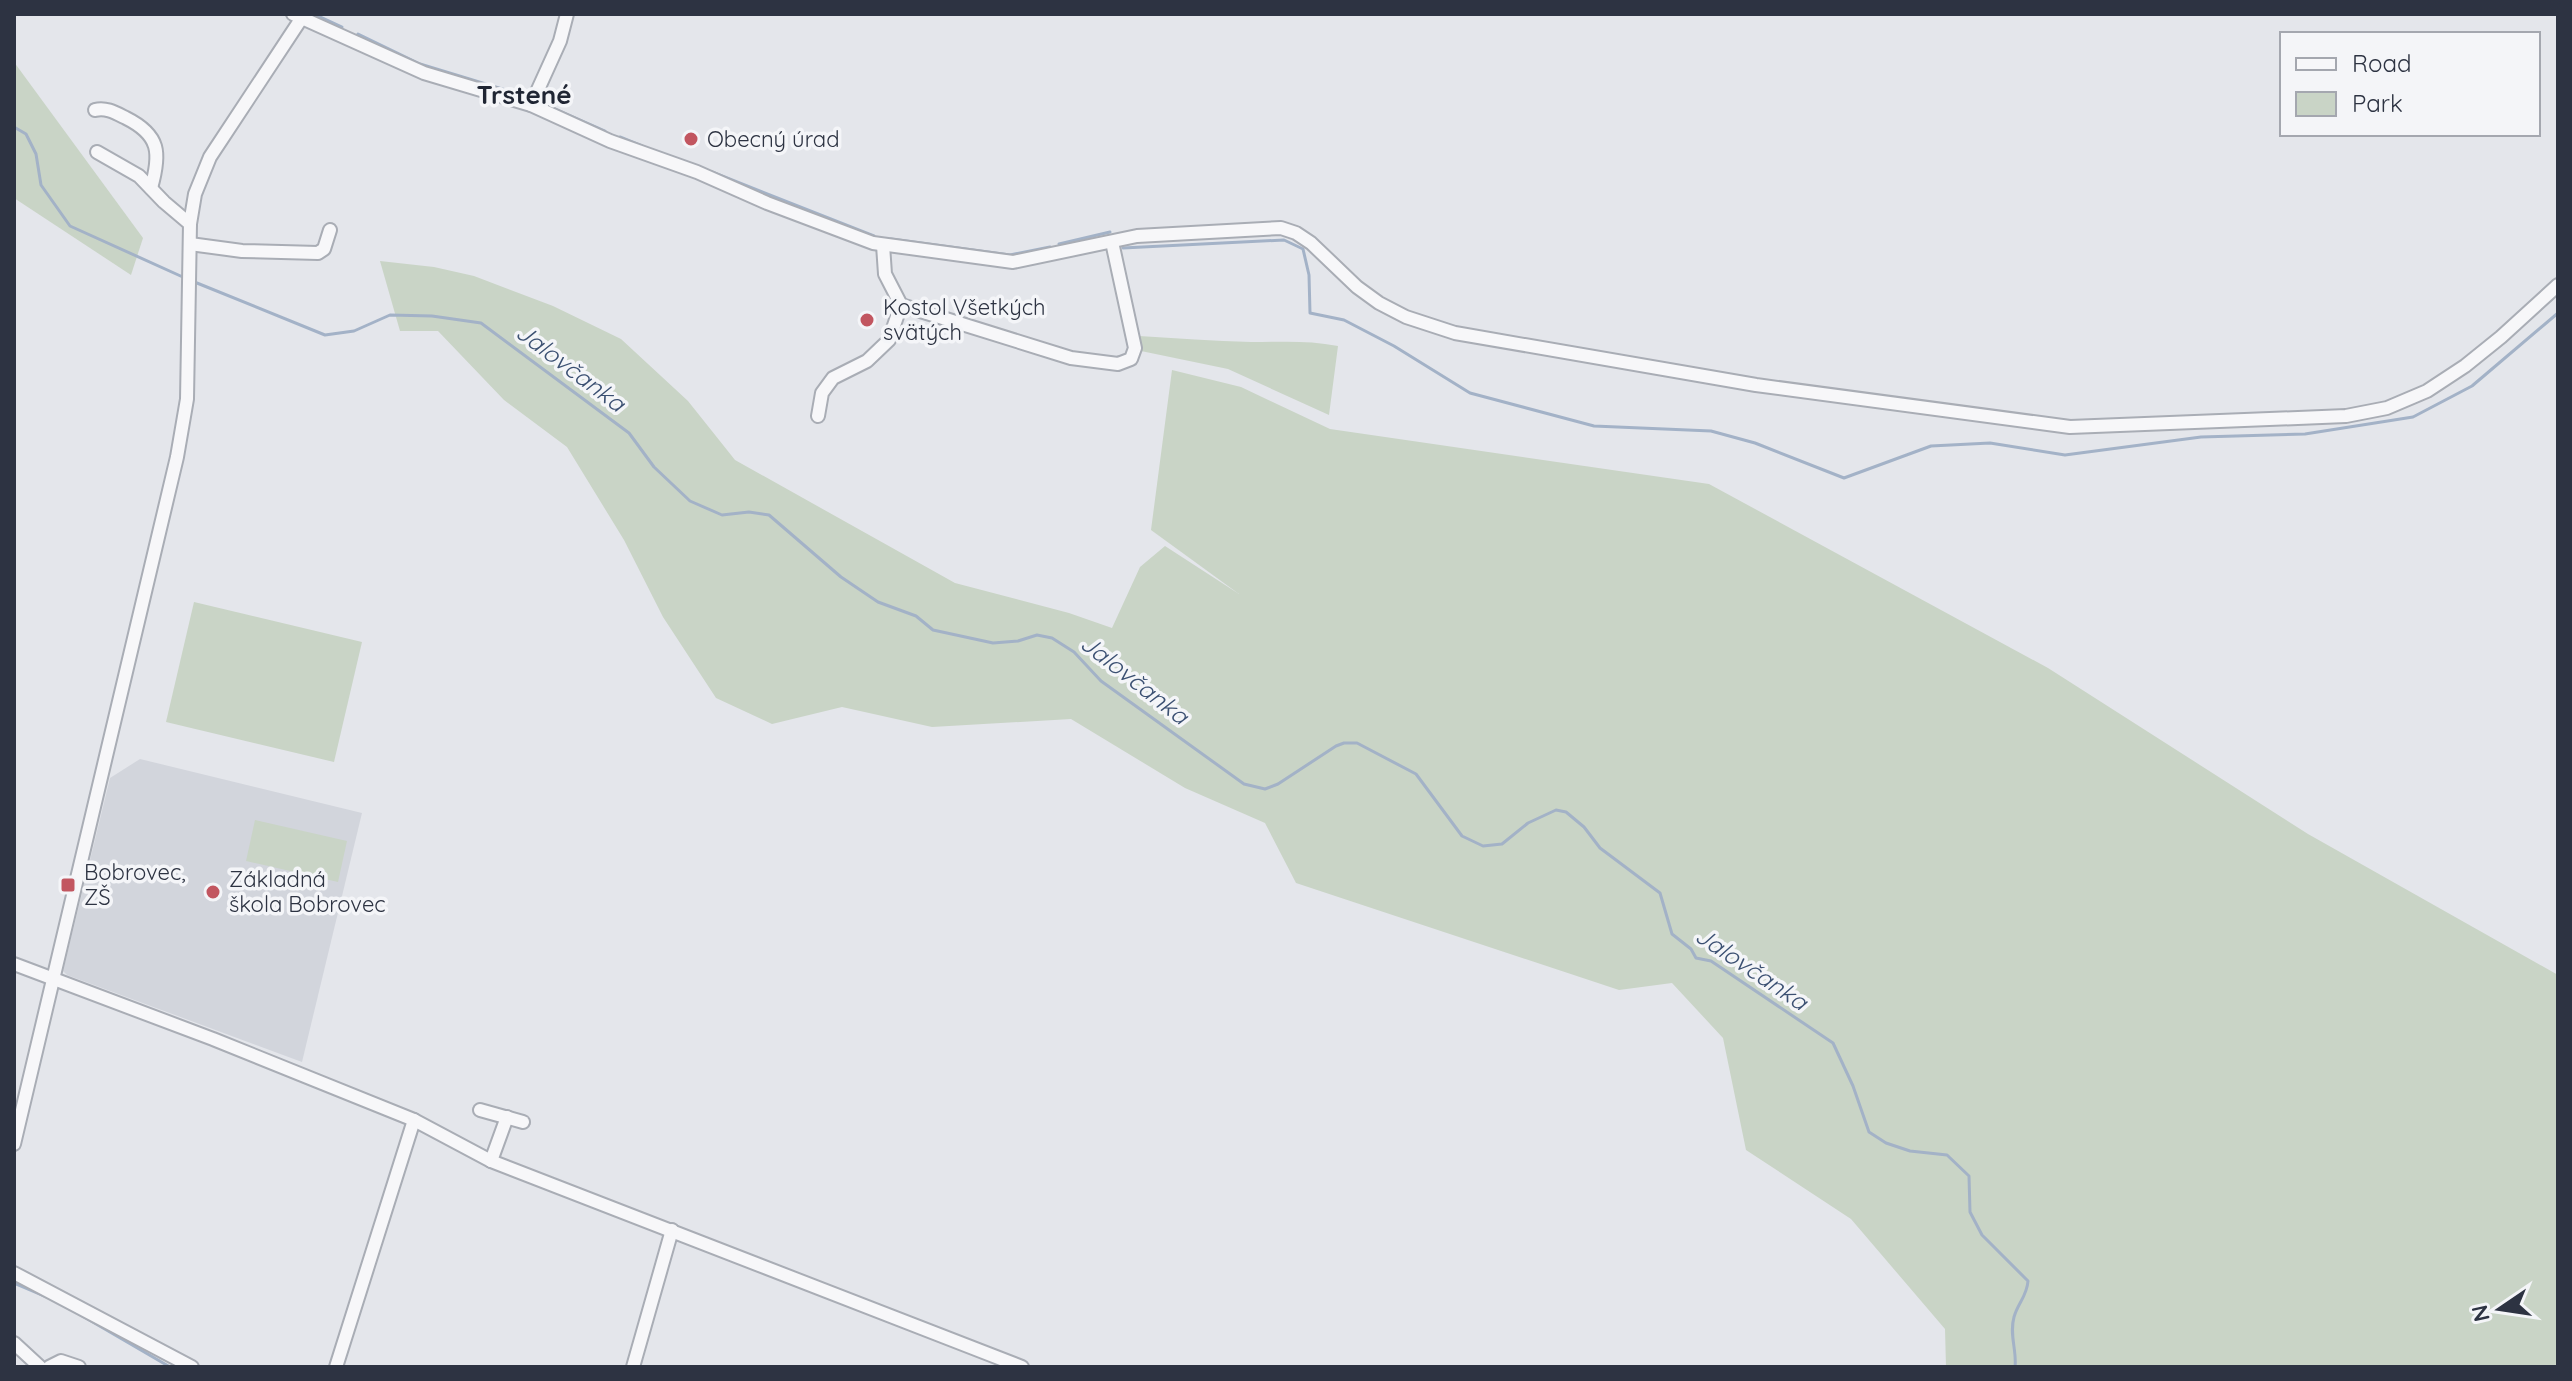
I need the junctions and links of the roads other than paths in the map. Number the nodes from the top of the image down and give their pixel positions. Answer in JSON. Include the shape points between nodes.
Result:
{"nodes":[{"id":1,"x":567,"y":14,"type":"edge"},
{"id":2,"x":297,"y":16,"type":"edge"},
{"id":3,"x":531,"y":105,"type":"junction"},
{"id":4,"x":95,"y":110,"type":"dead end"},
{"id":5,"x":97,"y":152,"type":"dead end"},
{"id":6,"x":151,"y":188,"type":"junction"},
{"id":7,"x":190,"y":224,"type":"junction"},
{"id":8,"x":330,"y":230,"type":"dead end"},
{"id":9,"x":1112,"y":242,"type":"junction"},
{"id":10,"x":190,"y":244,"type":"junction"},
{"id":11,"x":883,"y":245,"type":"junction"},
{"id":12,"x":2558,"y":285,"type":"edge"},
{"id":13,"x":901,"y":305,"type":"junction"},
{"id":14,"x":818,"y":416,"type":"dead end"},
{"id":15,"x":14,"y":964,"type":"edge"},
{"id":16,"x":52,"y":978,"type":"junction"},
{"id":17,"x":480,"y":1110,"type":"dead end"},
{"id":18,"x":507,"y":1117,"type":"junction"},
{"id":19,"x":414,"y":1120,"type":"junction"},
{"id":20,"x":523,"y":1122,"type":"dead end"},
{"id":21,"x":16,"y":1124,"type":"edge"},
{"id":22,"x":14,"y":1144,"type":"edge"},
{"id":23,"x":491,"y":1161,"type":"junction"},
{"id":24,"x":672,"y":1230,"type":"junction"},
{"id":25,"x":14,"y":1273,"type":"edge"},
{"id":26,"x":14,"y":1343,"type":"edge"},
{"id":27,"x":40,"y":1367,"type":"edge"},
{"id":28,"x":49,"y":1367,"type":"edge"},
{"id":29,"x":79,"y":1367,"type":"edge"},
{"id":30,"x":192,"y":1367,"type":"edge"},
{"id":31,"x":336,"y":1367,"type":"edge"},
{"id":32,"x":633,"y":1367,"type":"edge"},
{"id":33,"x":1022,"y":1367,"type":"edge"}],
"edges":[{"from":1,"to":3,"type":"street"},
{"from":2,"to":3,"type":"street","via":[[424,73]]},
{"from":2,"to":7,"type":"street","via":[[210,157]]},
{"from":3,"to":11,"type":"street","via":[[614,143]]},
{"from":4,"to":6,"type":"street","via":[[127,118],[152,138],[157,152]]},
{"from":5,"to":6,"type":"street"},
{"from":6,"to":7,"type":"street"},
{"from":7,"to":10,"type":"street"},
{"from":8,"to":10,"type":"street","via":[[318,253]]},
{"from":9,"to":11,"type":"street","via":[[1013,262]]},
{"from":9,"to":12,"type":"street","via":[[1137,236],[1286,229],[1311,243],[1379,303],[1448,331],[1772,387],[2070,427],[2346,416],[2387,408],[2465,366]]},
{"from":9,"to":13,"type":"street","via":[[1135,348],[1131,359],[1118,364],[1071,358]]},
{"from":10,"to":16,"type":"street","via":[[187,399],[177,457]]},
{"from":11,"to":13,"type":"street","via":[[885,274]]},
{"from":13,"to":14,"type":"street","via":[[889,340],[867,361],[833,378],[822,393]]},
{"from":15,"to":16,"type":"street"},
{"from":16,"to":19,"type":"street"},
{"from":16,"to":21,"type":"street"},
{"from":17,"to":18,"type":"street"},
{"from":18,"to":20,"type":"street"},
{"from":18,"to":23,"type":"street"},
{"from":19,"to":23,"type":"street"},
{"from":19,"to":31,"type":"street"},
{"from":21,"to":22,"type":"street"},
{"from":23,"to":24,"type":"street"},
{"from":24,"to":32,"type":"street"},
{"from":24,"to":33,"type":"street"},
{"from":25,"to":30,"type":"street"},
{"from":26,"to":27,"type":"street"},
{"from":28,"to":29,"type":"street","via":[[61,1361]]}]}
